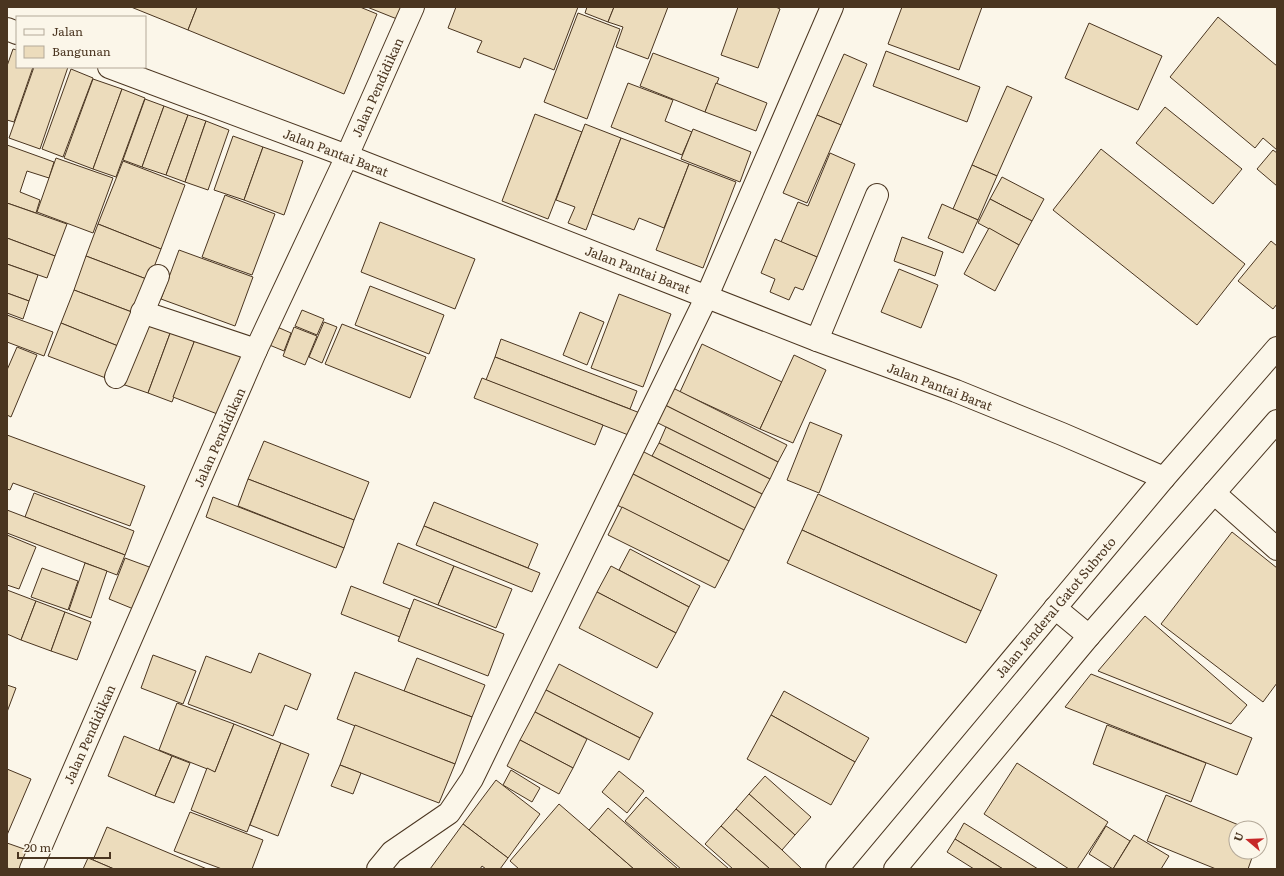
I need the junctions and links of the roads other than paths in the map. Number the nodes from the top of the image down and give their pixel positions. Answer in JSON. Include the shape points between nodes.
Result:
{"nodes":[{"id":1,"x":413,"y":7,"type":"edge"},
{"id":2,"x":832,"y":7,"type":"edge"},
{"id":3,"x":112,"y":68,"type":"edge"},
{"id":4,"x":347,"y":156,"type":"junction"},
{"id":5,"x":877,"y":195,"type":"dead end"},
{"id":6,"x":158,"y":276,"type":"dead end"},
{"id":7,"x":707,"y":296,"type":"junction"},
{"id":8,"x":142,"y":312,"type":"junction"},
{"id":9,"x":817,"y":340,"type":"junction"},
{"id":10,"x":1277,"y":348,"type":"edge"},
{"id":11,"x":256,"y":350,"type":"junction"},
{"id":12,"x":116,"y":377,"type":"dead end"},
{"id":13,"x":1277,"y":421,"type":"edge"},
{"id":14,"x":1164,"y":478,"type":"junction"},
{"id":15,"x":1214,"y":493,"type":"junction"},
{"id":16,"x":1277,"y":549,"type":"edge"},
{"id":17,"x":1055,"y":608,"type":"junction"},
{"id":18,"x":1089,"y":636,"type":"junction"},
{"id":19,"x":31,"y":869,"type":"edge"},
{"id":20,"x":378,"y":869,"type":"edge"},
{"id":21,"x":837,"y":869,"type":"edge"},
{"id":22,"x":895,"y":869,"type":"edge"}],
"edges":[{"from":1,"to":4,"type":"main road","name":"Jalan Pendidikan"},
{"from":2,"to":7,"type":"main road"},
{"from":3,"to":4,"type":"main road","name":"Jalan Pantai Barat"},
{"from":4,"to":7,"type":"main road","name":"Jalan Pantai Barat"},
{"from":4,"to":11,"type":"main road","name":"Jalan Pendidikan"},
{"from":5,"to":9,"type":"main road"},
{"from":6,"to":8,"type":"main road"},
{"from":7,"to":9,"type":"main road","name":"Jalan Pantai Barat"},
{"from":7,"to":20,"type":"main road","via":[[472,779],[449,813],[392,852]]},
{"from":8,"to":11,"type":"main road"},
{"from":8,"to":12,"type":"main road"},
{"from":9,"to":14,"type":"main road","name":"Jalan Pantai Barat","via":[[963,394]]},
{"from":10,"to":14,"type":"main road","name":"Jalan Jenderal Gatot Subroto"},
{"from":11,"to":19,"type":"main road","name":"Jalan Pendidikan"},
{"from":13,"to":15,"type":"main road"},
{"from":14,"to":17,"type":"main road","name":"Jalan Jenderal Gatot Subroto"},
{"from":15,"to":16,"type":"main road"},
{"from":15,"to":18,"type":"main road"},
{"from":17,"to":18,"type":"main road"},
{"from":17,"to":21,"type":"main road","name":"Jalan Jenderal Gatot Subroto"},
{"from":18,"to":22,"type":"main road"}]}
